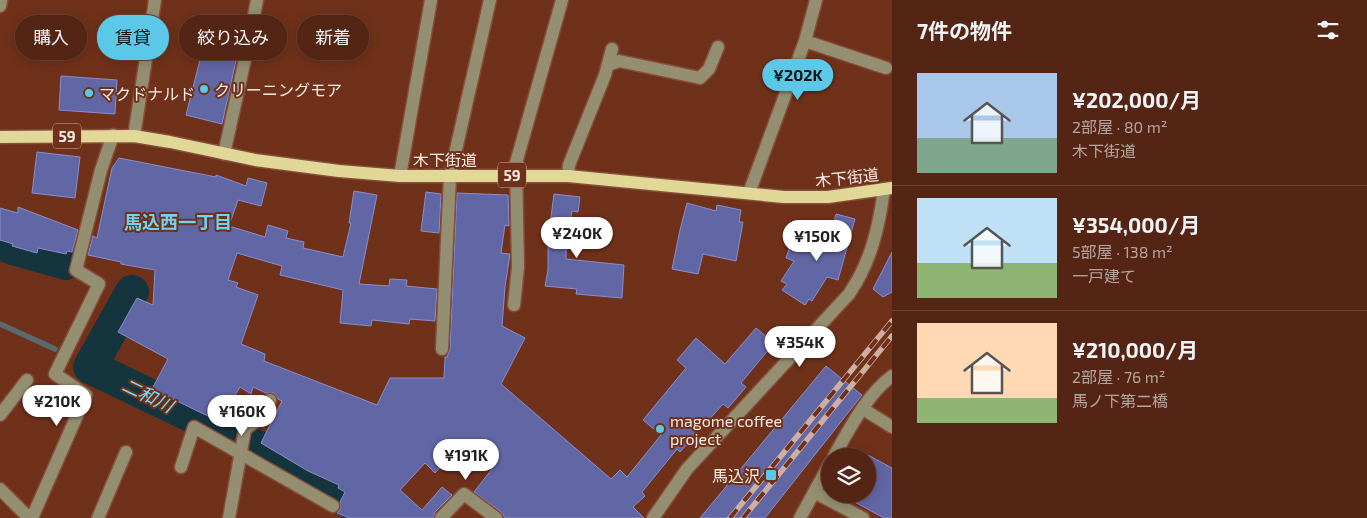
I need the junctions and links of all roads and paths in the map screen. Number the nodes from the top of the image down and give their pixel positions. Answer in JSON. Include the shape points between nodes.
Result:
{"nodes":[{"id":1,"x":1,"y":0,"type":"edge"},
{"id":2,"x":155,"y":0,"type":"edge"},
{"id":3,"x":257,"y":0,"type":"edge"},
{"id":4,"x":431,"y":0,"type":"edge"},
{"id":5,"x":490,"y":0,"type":"edge"},
{"id":6,"x":562,"y":0,"type":"edge"},
{"id":7,"x":816,"y":0,"type":"edge"},
{"id":8,"x":0,"y":6,"type":"edge"},
{"id":9,"x":805,"y":41,"type":"junction"},
{"id":10,"x":718,"y":47,"type":"dead end"},
{"id":11,"x":612,"y":49,"type":"dead end"},
{"id":12,"x":608,"y":65,"type":"junction"},
{"id":13,"x":886,"y":68,"type":"dead end"},
{"id":14,"x":113,"y":135,"type":"junction"},
{"id":15,"x":134,"y":136,"type":"junction"},
{"id":16,"x":0,"y":137,"type":"edge"},
{"id":17,"x":224,"y":154,"type":"junction"},
{"id":18,"x":516,"y":175,"type":"junction"},
{"id":19,"x":400,"y":176,"type":"junction"},
{"id":20,"x":450,"y":176,"type":"junction"},
{"id":21,"x":568,"y":176,"type":"junction"},
{"id":22,"x":888,"y":188,"type":"edge"},
{"id":23,"x":750,"y":193,"type":"junction"},
{"id":24,"x":514,"y":305,"type":"dead end"},
{"id":25,"x":442,"y":349,"type":"dead end"},
{"id":26,"x":892,"y":376,"type":"edge"},
{"id":27,"x":27,"y":380,"type":"dead end"},
{"id":28,"x":270,"y":400,"type":"dead end"},
{"id":29,"x":862,"y":409,"type":"junction"},
{"id":30,"x":0,"y":415,"type":"edge"},
{"id":31,"x":892,"y":427,"type":"edge"},
{"id":32,"x":838,"y":448,"type":"edge"},
{"id":33,"x":126,"y":452,"type":"dead end"},
{"id":34,"x":240,"y":452,"type":"junction"},
{"id":35,"x":182,"y":467,"type":"dead end"},
{"id":36,"x":821,"y":479,"type":"edge"},
{"id":37,"x":0,"y":489,"type":"edge"},
{"id":38,"x":814,"y":492,"type":"junction"},
{"id":39,"x":333,"y":506,"type":"dead end"},
{"id":40,"x":31,"y":518,"type":"edge"},
{"id":41,"x":98,"y":518,"type":"edge"},
{"id":42,"x":229,"y":518,"type":"edge"},
{"id":43,"x":441,"y":518,"type":"edge"},
{"id":44,"x":496,"y":518,"type":"edge"},
{"id":45,"x":653,"y":518,"type":"edge"},
{"id":46,"x":800,"y":518,"type":"edge"},
{"id":47,"x":863,"y":518,"type":"edge"}],
"edges":[{"from":1,"to":8,"type":"street"},
{"from":2,"to":15,"type":"street"},
{"from":3,"to":17,"type":"street"},
{"from":4,"to":19,"type":"street"},
{"from":5,"to":20,"type":"street"},
{"from":6,"to":18,"type":"street","via":[[516,163]]},
{"from":7,"to":9,"type":"street"},
{"from":9,"to":13,"type":"street"},
{"from":9,"to":23,"type":"street"},
{"from":10,"to":12,"type":"street","via":[[709,69],[700,78],[619,62]]},
{"from":11,"to":12,"type":"street"},
{"from":12,"to":21,"type":"street","via":[[569,165]]},
{"from":14,"to":15,"type":"main road","name":"木下街道","number":"59"},
{"from":14,"to":16,"type":"main road","name":"木下街道","number":"59"},
{"from":14,"to":40,"type":"street","via":[[76,270],[99,284],[55,374],[86,394]]},
{"from":15,"to":17,"type":"main road","name":"木下街道","number":"59"},
{"from":17,"to":19,"type":"main road","name":"木下街道","number":"59","via":[[298,166]]},
{"from":18,"to":20,"type":"main road","name":"木下街道","number":"59"},
{"from":18,"to":21,"type":"main road","name":"木下街道","number":"59"},
{"from":18,"to":24,"type":"street","via":[[518,267]]},
{"from":19,"to":20,"type":"main road","name":"木下街道","number":"59"},
{"from":20,"to":25,"type":"street"},
{"from":21,"to":23,"type":"main road","name":"木下街道","number":"59"},
{"from":22,"to":23,"type":"main road","name":"木下街道","number":"59","via":[[828,197]]},
{"from":22,"to":45,"type":"street","via":[[872,251],[849,294],[687,469]]},
{"from":26,"to":29,"type":"street"},
{"from":27,"to":30,"type":"street"},
{"from":28,"to":34,"type":"street","via":[[263,416],[244,429]]},
{"from":29,"to":31,"type":"street"},
{"from":29,"to":32,"type":"street"},
{"from":33,"to":41,"type":"street"},
{"from":34,"to":35,"type":"street","via":[[194,427]]},
{"from":34,"to":39,"type":"street"},
{"from":34,"to":42,"type":"street"},
{"from":36,"to":38,"type":"street"},
{"from":37,"to":40,"type":"street"},
{"from":38,"to":46,"type":"street"},
{"from":38,"to":47,"type":"street"},
{"from":43,"to":44,"type":"street","via":[[464,494]]}]}
